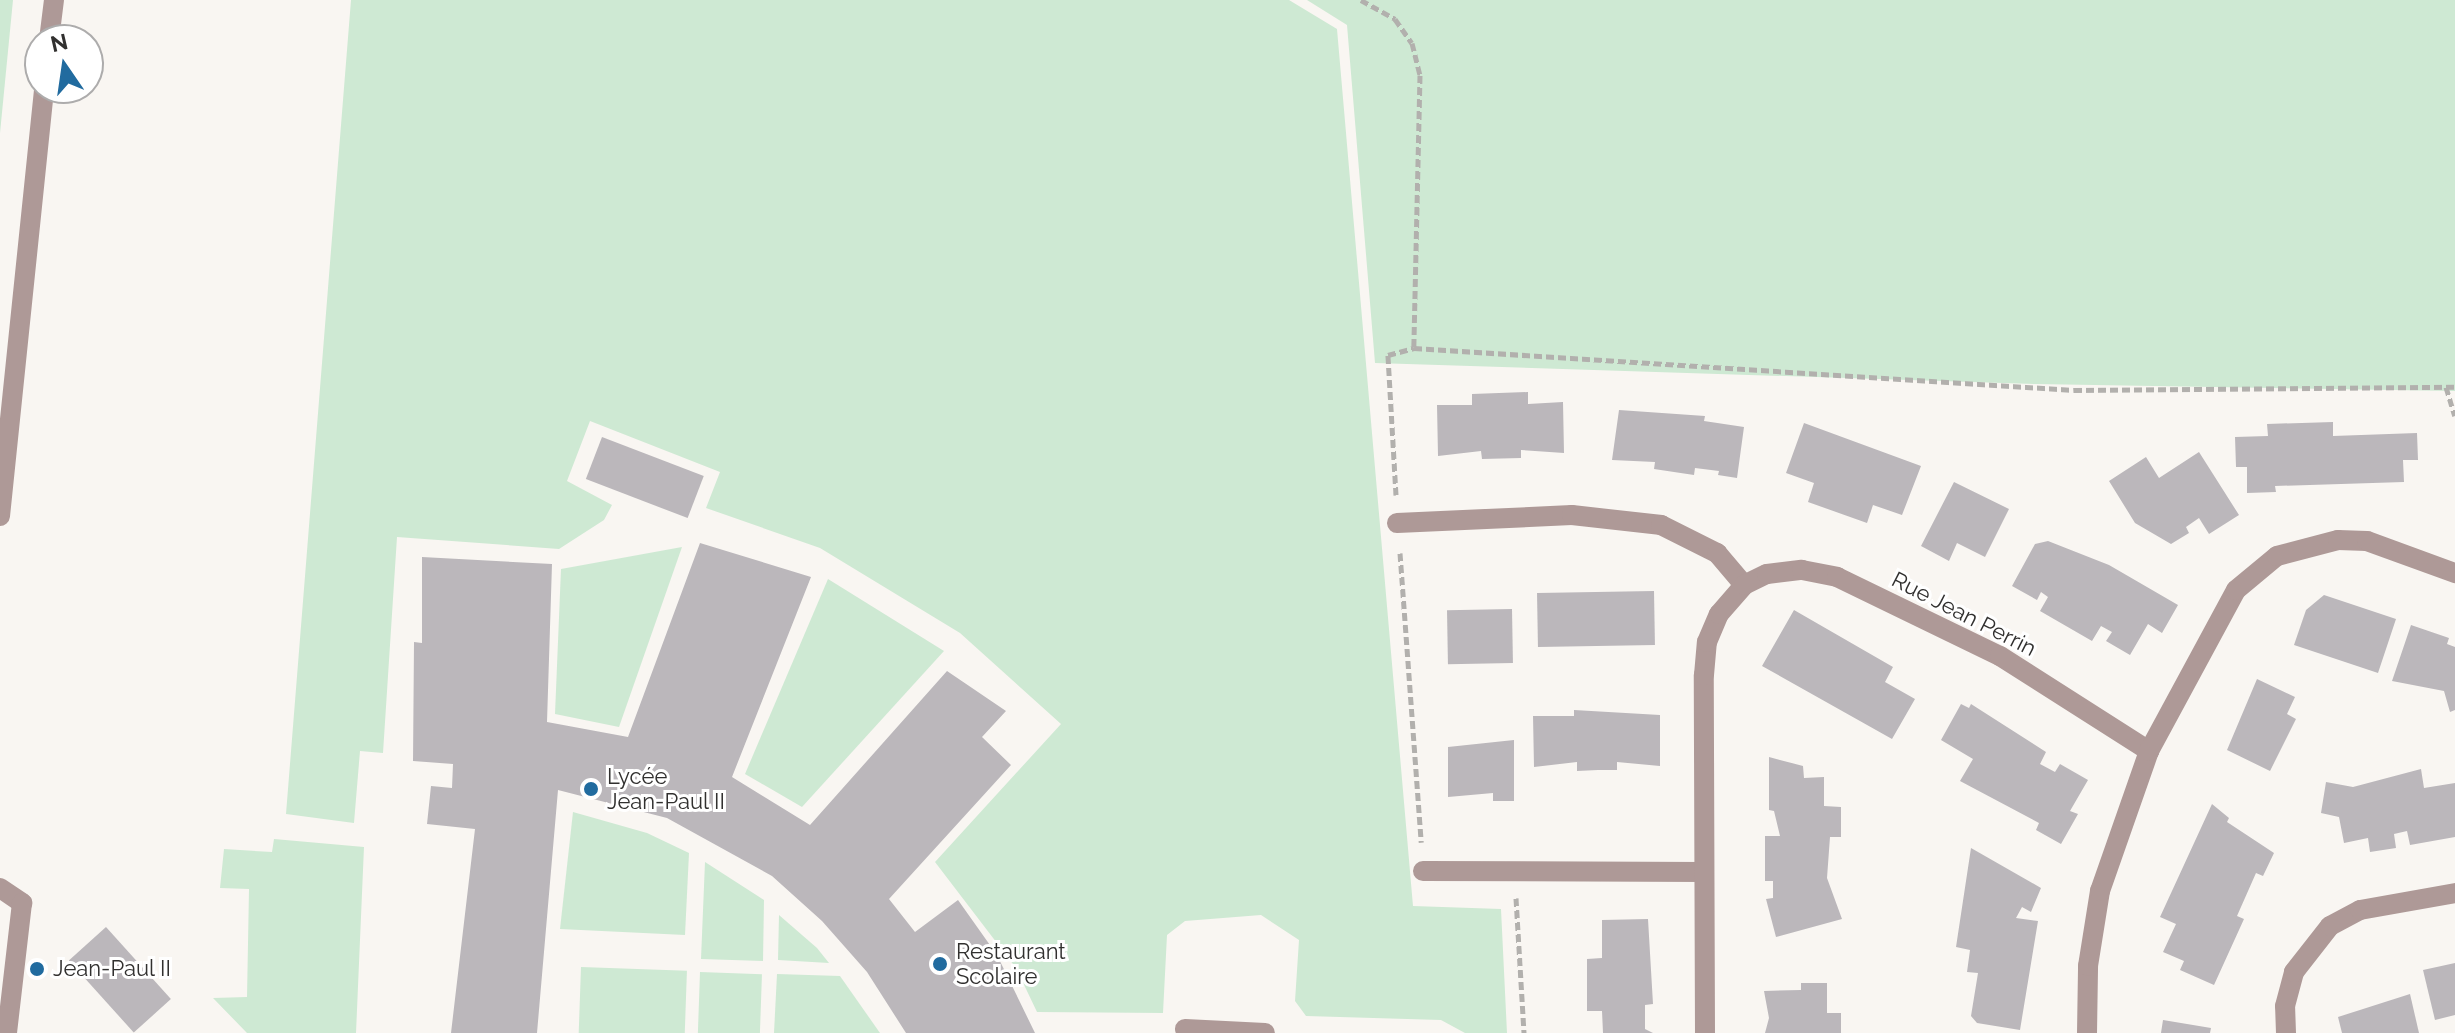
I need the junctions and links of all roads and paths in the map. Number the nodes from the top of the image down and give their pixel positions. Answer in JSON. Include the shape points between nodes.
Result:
{"nodes":[{"id":1,"x":54,"y":0,"type":"edge"},
{"id":2,"x":1361,"y":0,"type":"edge"},
{"id":3,"x":51,"y":24,"type":"edge"},
{"id":4,"x":42,"y":104,"type":"edge"},
{"id":5,"x":1414,"y":348,"type":"junction"},
{"id":6,"x":2446,"y":387,"type":"junction"},
{"id":7,"x":2455,"y":387,"type":"edge"},
{"id":8,"x":2455,"y":416,"type":"edge"},
{"id":9,"x":0,"y":516,"type":"edge"},
{"id":10,"x":1397,"y":523,"type":"junction"},
{"id":11,"x":2455,"y":573,"type":"edge"},
{"id":12,"x":1744,"y":585,"type":"junction"},
{"id":13,"x":2149,"y":751,"type":"junction"},
{"id":14,"x":1423,"y":871,"type":"joint"},
{"id":15,"x":1704,"y":872,"type":"junction"},
{"id":16,"x":1514,"y":873,"type":"junction"},
{"id":17,"x":0,"y":888,"type":"edge"},
{"id":18,"x":2455,"y":893,"type":"edge"},
{"id":19,"x":1185,"y":1029,"type":"dead end"},
{"id":20,"x":7,"y":1033,"type":"edge"},
{"id":21,"x":1265,"y":1033,"type":"edge"},
{"id":22,"x":1524,"y":1033,"type":"edge"},
{"id":23,"x":1705,"y":1033,"type":"edge"},
{"id":24,"x":2087,"y":1033,"type":"edge"},
{"id":25,"x":2286,"y":1033,"type":"edge"}],
"edges":[{"from":1,"to":3,"type":"street"},
{"from":2,"to":5,"type":"path","via":[[1395,19],[1412,43],[1420,75]]},
{"from":4,"to":9,"type":"street"},
{"from":5,"to":6,"type":"path","via":[[2074,390]]},
{"from":5,"to":10,"type":"path","via":[[1388,355]]},
{"from":6,"to":7,"type":"path"},
{"from":6,"to":8,"type":"path"},
{"from":10,"to":12,"type":"street","via":[[1572,515],[1661,525],[1717,553]]},
{"from":10,"to":14,"type":"path"},
{"from":11,"to":13,"type":"street","via":[[2367,541],[2307,544],[2277,556],[2255,571],[2220,614]]},
{"from":12,"to":13,"type":"street","name":"Rue Jean Perrin","via":[[1767,574],[1802,570],[1837,577],[2000,656]]},
{"from":12,"to":15,"type":"street","via":[[1719,614],[1707,642]]},
{"from":13,"to":24,"type":"street","via":[[2100,891],[2088,966]]},
{"from":14,"to":16,"type":"street"},
{"from":15,"to":16,"type":"street"},
{"from":15,"to":23,"type":"street"},
{"from":16,"to":22,"type":"path"},
{"from":17,"to":20,"type":"street","via":[[22,903]]},
{"from":18,"to":25,"type":"street","via":[[2360,910],[2330,926],[2294,972],[2285,1006]]},
{"from":19,"to":21,"type":"street"}]}
